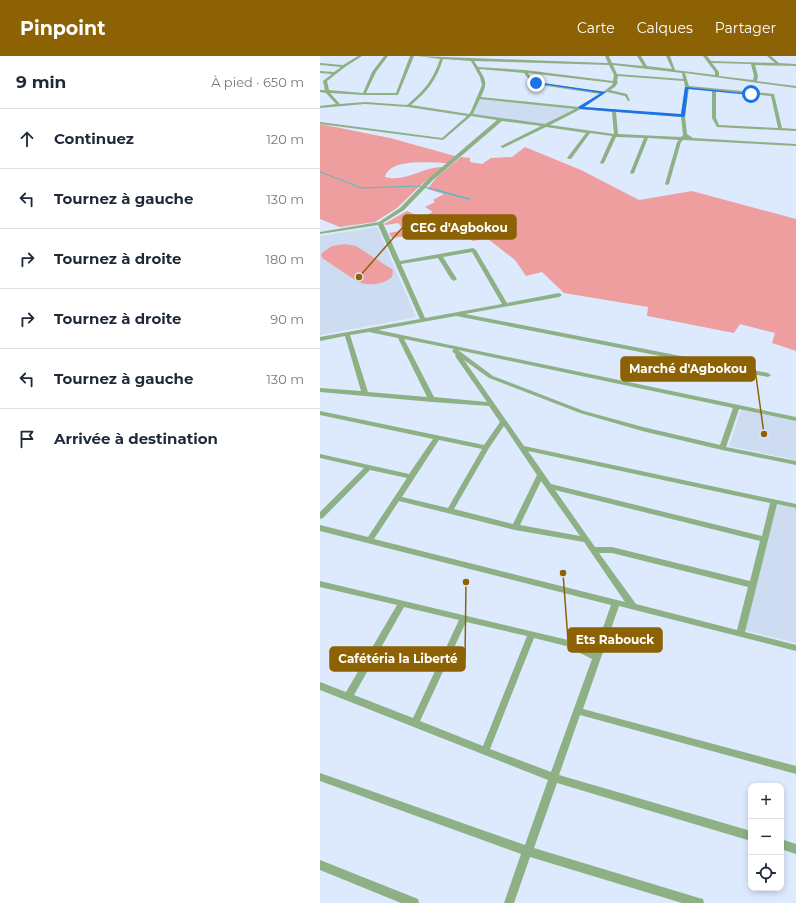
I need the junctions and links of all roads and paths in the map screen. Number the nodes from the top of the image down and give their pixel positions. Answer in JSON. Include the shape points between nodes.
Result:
{"nodes":[{"id":1,"x":360,"y":56,"type":"edge"},
{"id":2,"x":386,"y":56,"type":"edge"},
{"id":3,"x":412,"y":56,"type":"edge"},
{"id":4,"x":419,"y":56,"type":"edge"},
{"id":5,"x":509,"y":56,"type":"edge"},
{"id":6,"x":571,"y":56,"type":"edge"},
{"id":7,"x":607,"y":56,"type":"edge"},
{"id":8,"x":639,"y":56,"type":"edge"},
{"id":9,"x":668,"y":56,"type":"edge"},
{"id":10,"x":705,"y":56,"type":"edge"},
{"id":11,"x":769,"y":56,"type":"edge"},
{"id":12,"x":442,"y":58,"type":"junction"},
{"id":13,"x":472,"y":60,"type":"junction"},
{"id":14,"x":506,"y":61,"type":"junction"},
{"id":15,"x":577,"y":62,"type":"junction"},
{"id":16,"x":642,"y":62,"type":"junction"},
{"id":17,"x":711,"y":62,"type":"junction"},
{"id":18,"x":320,"y":64,"type":"edge"},
{"id":19,"x":610,"y":64,"type":"junction"},
{"id":20,"x":753,"y":64,"type":"junction"},
{"id":21,"x":779,"y":65,"type":"junction"},
{"id":22,"x":796,"y":65,"type":"edge"},
{"id":23,"x":344,"y":66,"type":"junction"},
{"id":24,"x":629,"y":66,"type":"junction"},
{"id":25,"x":646,"y":67,"type":"junction"},
{"id":26,"x":477,"y":68,"type":"junction"},
{"id":27,"x":674,"y":69,"type":"junction"},
{"id":28,"x":683,"y":71,"type":"junction"},
{"id":29,"x":320,"y":72,"type":"edge"},
{"id":30,"x":525,"y":72,"type":"junction"},
{"id":31,"x":335,"y":73,"type":"junction"},
{"id":32,"x":616,"y":75,"type":"junction"},
{"id":33,"x":717,"y":77,"type":"junction"},
{"id":34,"x":320,"y":80,"type":"edge"},
{"id":35,"x":685,"y":80,"type":"junction"},
{"id":36,"x":325,"y":81,"type":"junction"},
{"id":37,"x":616,"y":82,"type":"junction"},
{"id":38,"x":755,"y":82,"type":"junction"},
{"id":39,"x":771,"y":86,"type":"junction"},
{"id":40,"x":687,"y":87,"type":"junction"},
{"id":41,"x":796,"y":87,"type":"edge"},
{"id":42,"x":714,"y":90,"type":"junction"},
{"id":43,"x":320,"y":91,"type":"edge"},
{"id":44,"x":327,"y":91,"type":"junction"},
{"id":45,"x":606,"y":92,"type":"junction"},
{"id":46,"x":364,"y":94,"type":"junction"},
{"id":47,"x":773,"y":95,"type":"junction"},
{"id":48,"x":478,"y":98,"type":"junction"},
{"id":49,"x":628,"y":100,"type":"dead end"},
{"id":50,"x":340,"y":105,"type":"junction"},
{"id":51,"x":408,"y":106,"type":"junction"},
{"id":52,"x":320,"y":107,"type":"edge"},
{"id":53,"x":580,"y":108,"type":"junction"},
{"id":54,"x":614,"y":111,"type":"junction"},
{"id":55,"x":471,"y":115,"type":"junction"},
{"id":56,"x":683,"y":116,"type":"junction"},
{"id":57,"x":501,"y":119,"type":"junction"},
{"id":58,"x":320,"y":123,"type":"edge"},
{"id":59,"x":546,"y":126,"type":"junction"},
{"id":60,"x":780,"y":129,"type":"junction"},
{"id":61,"x":796,"y":130,"type":"edge"},
{"id":62,"x":588,"y":133,"type":"junction"},
{"id":63,"x":615,"y":136,"type":"junction"},
{"id":64,"x":646,"y":138,"type":"junction"},
{"id":65,"x":682,"y":139,"type":"junction"},
{"id":66,"x":796,"y":145,"type":"edge"},
{"id":67,"x":503,"y":147,"type":"dead end"},
{"id":68,"x":569,"y":158,"type":"dead end"},
{"id":69,"x":602,"y":163,"type":"dead end"},
{"id":70,"x":632,"y":173,"type":"dead end"},
{"id":71,"x":667,"y":184,"type":"dead end"},
{"id":72,"x":380,"y":223,"type":"junction"},
{"id":73,"x":320,"y":233,"type":"edge"},
{"id":74,"x":440,"y":256,"type":"junction"},
{"id":75,"x":398,"y":263,"type":"junction"},
{"id":76,"x":454,"y":279,"type":"dead end"},
{"id":77,"x":559,"y":295,"type":"dead end"},
{"id":78,"x":506,"y":304,"type":"junction"},
{"id":79,"x":456,"y":314,"type":"junction"},
{"id":80,"x":423,"y":320,"type":"junction"},
{"id":81,"x":369,"y":330,"type":"junction"},
{"id":82,"x":347,"y":334,"type":"junction"},
{"id":83,"x":400,"y":336,"type":"junction"},
{"id":84,"x":320,"y":338,"type":"edge"},
{"id":85,"x":454,"y":349,"type":"junction"},
{"id":86,"x":768,"y":375,"type":"dead end"},
{"id":87,"x":320,"y":390,"type":"edge"},
{"id":88,"x":365,"y":394,"type":"junction"},
{"id":89,"x":432,"y":400,"type":"junction"},
{"id":90,"x":492,"y":404,"type":"junction"},
{"id":91,"x":737,"y":406,"type":"junction"},
{"id":92,"x":320,"y":412,"type":"edge"},
{"id":93,"x":796,"y":419,"type":"edge"},
{"id":94,"x":504,"y":421,"type":"junction"},
{"id":95,"x":437,"y":438,"type":"junction"},
{"id":96,"x":486,"y":448,"type":"junction"},
{"id":97,"x":523,"y":448,"type":"junction"},
{"id":98,"x":722,"y":448,"type":"junction"},
{"id":99,"x":320,"y":456,"type":"edge"},
{"id":100,"x":796,"y":463,"type":"edge"},
{"id":101,"x":368,"y":467,"type":"junction"},
{"id":102,"x":541,"y":474,"type":"junction"},
{"id":103,"x":411,"y":477,"type":"junction"},
{"id":104,"x":550,"y":486,"type":"junction"},
{"id":105,"x":397,"y":498,"type":"junction"},
{"id":106,"x":774,"y":502,"type":"junction"},
{"id":107,"x":796,"y":506,"type":"edge"},
{"id":108,"x":450,"y":510,"type":"junction"},
{"id":109,"x":320,"y":516,"type":"edge"},
{"id":110,"x":515,"y":527,"type":"junction"},
{"id":111,"x":320,"y":528,"type":"edge"},
{"id":112,"x":764,"y":539,"type":"junction"},
{"id":113,"x":587,"y":540,"type":"junction"},
{"id":114,"x":369,"y":541,"type":"junction"},
{"id":115,"x":594,"y":550,"type":"junction"},
{"id":116,"x":320,"y":584,"type":"edge"},
{"id":117,"x":753,"y":584,"type":"junction"},
{"id":118,"x":402,"y":603,"type":"junction"},
{"id":119,"x":616,"y":603,"type":"junction"},
{"id":120,"x":633,"y":607,"type":"junction"},
{"id":121,"x":464,"y":618,"type":"junction"},
{"id":122,"x":532,"y":634,"type":"junction"},
{"id":123,"x":740,"y":634,"type":"junction"},
{"id":124,"x":796,"y":648,"type":"edge"},
{"id":125,"x":597,"y":658,"type":"junction"},
{"id":126,"x":320,"y":686,"type":"edge"},
{"id":127,"x":348,"y":697,"type":"junction"},
{"id":128,"x":578,"y":711,"type":"junction"},
{"id":129,"x":415,"y":724,"type":"junction"},
{"id":130,"x":485,"y":751,"type":"junction"},
{"id":131,"x":796,"y":770,"type":"edge"},
{"id":132,"x":320,"y":777,"type":"edge"},
{"id":133,"x":554,"y":778,"type":"junction"},
{"id":134,"x":748,"y":835,"type":"edge"},
{"id":135,"x":784,"y":845,"type":"edge"},
{"id":136,"x":796,"y":849,"type":"edge"},
{"id":137,"x":527,"y":851,"type":"junction"},
{"id":138,"x":320,"y":865,"type":"edge"},
{"id":139,"x":414,"y":903,"type":"edge"},
{"id":140,"x":509,"y":903,"type":"edge"},
{"id":141,"x":700,"y":903,"type":"edge"}],
"edges":[{"from":1,"to":23,"type":"street"},
{"from":2,"to":46,"type":"street","via":[[374,72]]},
{"from":3,"to":46,"type":"street","via":[[397,94]]},
{"from":4,"to":12,"type":"street"},
{"from":5,"to":14,"type":"street"},
{"from":6,"to":15,"type":"street"},
{"from":7,"to":19,"type":"street"},
{"from":8,"to":16,"type":"street"},
{"from":9,"to":27,"type":"street"},
{"from":10,"to":17,"type":"street"},
{"from":11,"to":21,"type":"street"},
{"from":12,"to":13,"type":"street"},
{"from":12,"to":51,"type":"street","via":[[435,78],[420,97]]},
{"from":13,"to":14,"type":"street"},
{"from":13,"to":26,"type":"street"},
{"from":14,"to":15,"type":"street"},
{"from":15,"to":19,"type":"street"},
{"from":16,"to":24,"type":"street"},
{"from":16,"to":25,"type":"street"},
{"from":17,"to":20,"type":"street"},
{"from":17,"to":33,"type":"street"},
{"from":18,"to":23,"type":"street"},
{"from":19,"to":24,"type":"street"},
{"from":19,"to":32,"type":"street"},
{"from":20,"to":21,"type":"street"},
{"from":20,"to":38,"type":"street"},
{"from":21,"to":22,"type":"street"},
{"from":23,"to":31,"type":"street"},
{"from":24,"to":25,"type":"street"},
{"from":25,"to":27,"type":"street"},
{"from":26,"to":30,"type":"street"},
{"from":26,"to":48,"type":"street","via":[[484,85]]},
{"from":27,"to":28,"type":"street"},
{"from":28,"to":33,"type":"street"},
{"from":28,"to":35,"type":"street"},
{"from":29,"to":31,"type":"street"},
{"from":30,"to":37,"type":"street"},
{"from":30,"to":45,"type":"street","via":[[532,80],[541,84]]},
{"from":31,"to":36,"type":"street"},
{"from":32,"to":35,"type":"street"},
{"from":32,"to":37,"type":"street"},
{"from":33,"to":38,"type":"street"},
{"from":34,"to":36,"type":"street"},
{"from":35,"to":40,"type":"street"},
{"from":36,"to":44,"type":"street"},
{"from":37,"to":45,"type":"street"},
{"from":38,"to":39,"type":"street"},
{"from":39,"to":41,"type":"street"},
{"from":39,"to":47,"type":"street"},
{"from":40,"to":42,"type":"street"},
{"from":40,"to":56,"type":"street"},
{"from":42,"to":47,"type":"street"},
{"from":42,"to":60,"type":"street","via":[[714,118],[718,126]]},
{"from":43,"to":44,"type":"street"},
{"from":44,"to":46,"type":"street"},
{"from":44,"to":50,"type":"street"},
{"from":45,"to":49,"type":"street","via":[[626,95]]},
{"from":45,"to":53,"type":"street"},
{"from":47,"to":60,"type":"street"},
{"from":48,"to":53,"type":"street"},
{"from":48,"to":55,"type":"street"},
{"from":50,"to":51,"type":"street","via":[[365,103]]},
{"from":50,"to":52,"type":"street"},
{"from":51,"to":55,"type":"street"},
{"from":53,"to":54,"type":"street"},
{"from":53,"to":59,"type":"street"},
{"from":54,"to":56,"type":"street"},
{"from":54,"to":63,"type":"street","via":[[617,130]]},
{"from":55,"to":57,"type":"street"},
{"from":55,"to":58,"type":"street","via":[[443,139]]},
{"from":56,"to":65,"type":"street"},
{"from":57,"to":59,"type":"street"},
{"from":57,"to":72,"type":"street","via":[[424,186],[402,209]]},
{"from":59,"to":62,"type":"street"},
{"from":59,"to":67,"type":"street"},
{"from":60,"to":61,"type":"street"},
{"from":62,"to":63,"type":"street"},
{"from":62,"to":68,"type":"street"},
{"from":63,"to":64,"type":"street"},
{"from":63,"to":69,"type":"street"},
{"from":64,"to":65,"type":"street"},
{"from":64,"to":70,"type":"street"},
{"from":65,"to":66,"type":"street"},
{"from":65,"to":71,"type":"street"},
{"from":72,"to":73,"type":"street"},
{"from":72,"to":75,"type":"street"},
{"from":74,"to":75,"type":"street"},
{"from":74,"to":76,"type":"street"},
{"from":74,"to":78,"type":"street","via":[[473,250]]},
{"from":75,"to":80,"type":"street"},
{"from":77,"to":78,"type":"street"},
{"from":78,"to":79,"type":"street"},
{"from":79,"to":80,"type":"street"},
{"from":79,"to":86,"type":"street"},
{"from":80,"to":81,"type":"street"},
{"from":81,"to":82,"type":"street"},
{"from":81,"to":83,"type":"street"},
{"from":82,"to":84,"type":"street"},
{"from":82,"to":88,"type":"street"},
{"from":83,"to":85,"type":"street"},
{"from":83,"to":89,"type":"street"},
{"from":85,"to":90,"type":"street"},
{"from":85,"to":91,"type":"street"},
{"from":85,"to":98,"type":"street","via":[[491,377],[582,412]]},
{"from":87,"to":88,"type":"street"},
{"from":88,"to":89,"type":"street"},
{"from":89,"to":90,"type":"street"},
{"from":90,"to":94,"type":"street"},
{"from":91,"to":93,"type":"street"},
{"from":91,"to":98,"type":"street"},
{"from":92,"to":95,"type":"street"},
{"from":94,"to":96,"type":"street"},
{"from":94,"to":97,"type":"street"},
{"from":95,"to":96,"type":"street"},
{"from":95,"to":103,"type":"street"},
{"from":96,"to":108,"type":"street"},
{"from":97,"to":102,"type":"street"},
{"from":97,"to":106,"type":"street"},
{"from":98,"to":100,"type":"street"},
{"from":99,"to":101,"type":"street"},
{"from":101,"to":103,"type":"street"},
{"from":101,"to":109,"type":"street"},
{"from":102,"to":104,"type":"street"},
{"from":102,"to":110,"type":"street"},
{"from":103,"to":105,"type":"street"},
{"from":104,"to":112,"type":"street"},
{"from":104,"to":113,"type":"street"},
{"from":105,"to":108,"type":"street"},
{"from":105,"to":114,"type":"street"},
{"from":106,"to":107,"type":"street"},
{"from":106,"to":112,"type":"street"},
{"from":108,"to":110,"type":"street"},
{"from":110,"to":113,"type":"street"},
{"from":111,"to":114,"type":"street"},
{"from":112,"to":117,"type":"street"},
{"from":113,"to":115,"type":"street"},
{"from":114,"to":119,"type":"street"},
{"from":115,"to":117,"type":"street","via":[[612,550]]},
{"from":115,"to":120,"type":"street"},
{"from":116,"to":118,"type":"street"},
{"from":117,"to":123,"type":"street"},
{"from":118,"to":121,"type":"street"},
{"from":118,"to":127,"type":"street"},
{"from":119,"to":120,"type":"street"},
{"from":119,"to":125,"type":"street"},
{"from":120,"to":123,"type":"street"},
{"from":121,"to":122,"type":"street"},
{"from":121,"to":129,"type":"street"},
{"from":122,"to":125,"type":"street","via":[[568,643]]},
{"from":122,"to":130,"type":"street"},
{"from":123,"to":124,"type":"street"},
{"from":125,"to":128,"type":"street"},
{"from":126,"to":127,"type":"street"},
{"from":127,"to":129,"type":"street"},
{"from":128,"to":131,"type":"street"},
{"from":128,"to":133,"type":"street"},
{"from":129,"to":130,"type":"street"},
{"from":130,"to":133,"type":"street"},
{"from":132,"to":137,"type":"street"},
{"from":133,"to":134,"type":"street"},
{"from":133,"to":137,"type":"street"},
{"from":135,"to":136,"type":"street"},
{"from":137,"to":140,"type":"street"},
{"from":137,"to":141,"type":"street"},
{"from":138,"to":139,"type":"street"}]}
